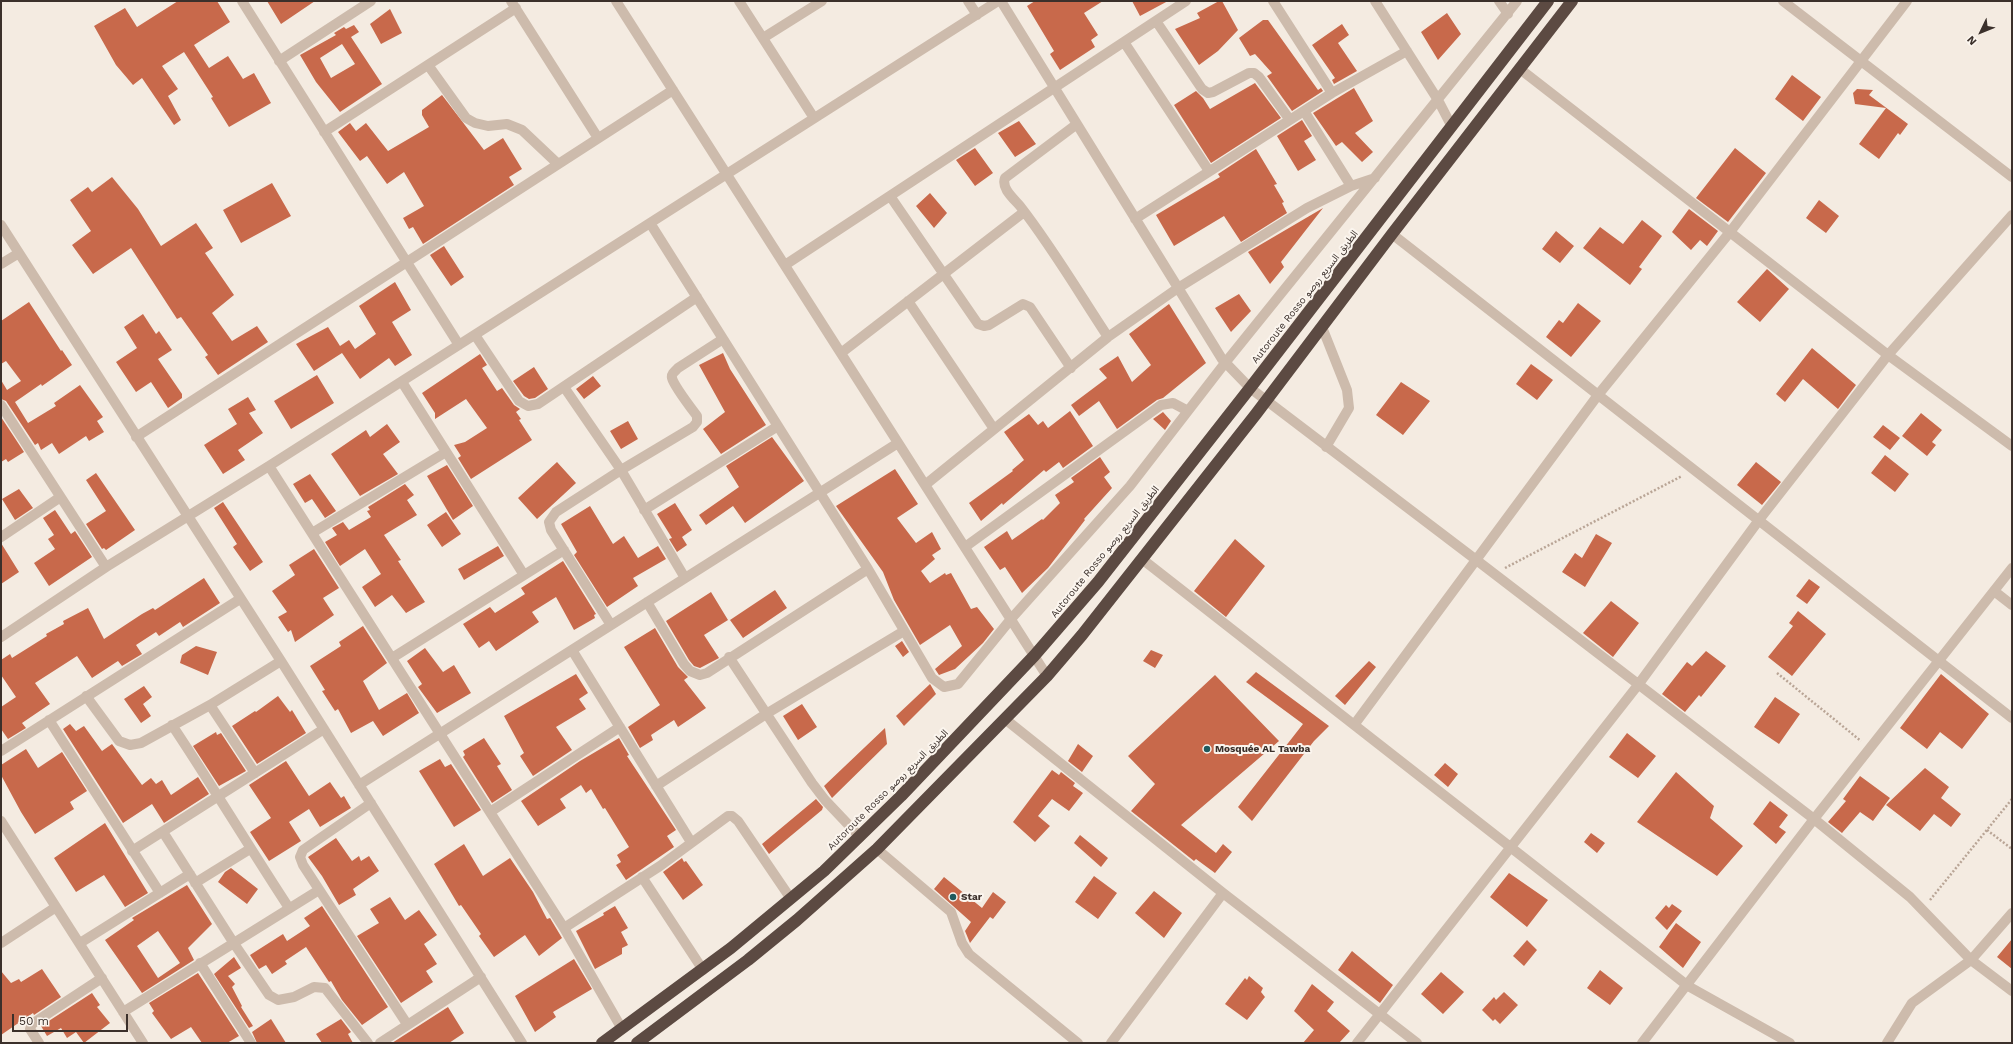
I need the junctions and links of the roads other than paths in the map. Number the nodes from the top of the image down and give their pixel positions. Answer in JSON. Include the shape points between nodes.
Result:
{"nodes":[{"id":1,"x":242,"y":1,"type":"edge"},
{"id":2,"x":371,"y":1,"type":"edge"},
{"id":3,"x":616,"y":1,"type":"edge"},
{"id":4,"x":739,"y":1,"type":"edge"},
{"id":5,"x":822,"y":1,"type":"edge"},
{"id":6,"x":968,"y":1,"type":"edge"},
{"id":7,"x":1000,"y":1,"type":"edge"},
{"id":8,"x":1186,"y":1,"type":"edge"},
{"id":9,"x":1274,"y":1,"type":"edge"},
{"id":10,"x":1375,"y":1,"type":"edge"},
{"id":11,"x":1499,"y":1,"type":"edge"},
{"id":12,"x":1517,"y":1,"type":"edge"},
{"id":13,"x":1548,"y":1,"type":"edge"},
{"id":14,"x":1572,"y":1,"type":"edge"},
{"id":15,"x":1783,"y":1,"type":"edge"},
{"id":16,"x":1907,"y":1,"type":"edge"},
{"id":17,"x":513,"y":5,"type":"edge"},
{"id":18,"x":1508,"y":14,"type":"junction"},
{"id":19,"x":977,"y":15,"type":"junction"},
{"id":20,"x":1156,"y":21,"type":"junction"},
{"id":21,"x":762,"y":38,"type":"junction"},
{"id":22,"x":1124,"y":42,"type":"junction"},
{"id":23,"x":1407,"y":51,"type":"junction"},
{"id":24,"x":279,"y":61,"type":"junction"},
{"id":25,"x":1861,"y":61,"type":"junction"},
{"id":26,"x":428,"y":65,"type":"junction"},
{"id":27,"x":1520,"y":69,"type":"junction"},
{"id":28,"x":1054,"y":88,"type":"junction"},
{"id":29,"x":673,"y":90,"type":"junction"},
{"id":30,"x":1332,"y":93,"type":"junction"},
{"id":31,"x":1438,"y":100,"type":"junction"},
{"id":32,"x":1304,"y":111,"type":"junction"},
{"id":33,"x":814,"y":118,"type":"junction"},
{"id":34,"x":1290,"y":120,"type":"junction"},
{"id":35,"x":1077,"y":124,"type":"junction"},
{"id":36,"x":1452,"y":127,"type":"junction"},
{"id":37,"x":324,"y":132,"type":"junction"},
{"id":38,"x":598,"y":138,"type":"junction"},
{"id":39,"x":558,"y":164,"type":"junction"},
{"id":40,"x":1209,"y":171,"type":"junction"},
{"id":41,"x":726,"y":174,"type":"junction"},
{"id":42,"x":2012,"y":177,"type":"edge"},
{"id":43,"x":1375,"y":178,"type":"junction"},
{"id":44,"x":1351,"y":186,"type":"junction"},
{"id":45,"x":890,"y":196,"type":"junction"},
{"id":46,"x":1024,"y":212,"type":"junction"},
{"id":47,"x":2012,"y":215,"type":"edge"},
{"id":48,"x":1135,"y":219,"type":"junction"},
{"id":49,"x":650,"y":223,"type":"junction"},
{"id":50,"x":1,"y":225,"type":"edge"},
{"id":51,"x":1730,"y":232,"type":"junction"},
{"id":52,"x":1392,"y":234,"type":"junction"},
{"id":53,"x":19,"y":253,"type":"junction"},
{"id":54,"x":406,"y":262,"type":"junction"},
{"id":55,"x":1,"y":264,"type":"edge"},
{"id":56,"x":785,"y":265,"type":"junction"},
{"id":57,"x":943,"y":274,"type":"junction"},
{"id":58,"x":1178,"y":288,"type":"junction"},
{"id":59,"x":697,"y":297,"type":"junction"},
{"id":60,"x":908,"y":301,"type":"junction"},
{"id":61,"x":1322,"y":327,"type":"junction"},
{"id":62,"x":475,"y":335,"type":"junction"},
{"id":63,"x":1108,"y":337,"type":"junction"},
{"id":64,"x":723,"y":339,"type":"junction"},
{"id":65,"x":459,"y":345,"type":"junction"},
{"id":66,"x":841,"y":353,"type":"junction"},
{"id":67,"x":1888,"y":355,"type":"junction"},
{"id":68,"x":1225,"y":363,"type":"junction"},
{"id":69,"x":1071,"y":368,"type":"junction"},
{"id":70,"x":402,"y":382,"type":"junction"},
{"id":71,"x":564,"y":387,"type":"junction"},
{"id":72,"x":1250,"y":388,"type":"junction"},
{"id":73,"x":1598,"y":395,"type":"junction"},
{"id":74,"x":1266,"y":401,"type":"junction"},
{"id":75,"x":1,"y":405,"type":"edge"},
{"id":76,"x":1188,"y":411,"type":"junction"},
{"id":77,"x":778,"y":426,"type":"junction"},
{"id":78,"x":994,"y":429,"type":"junction"},
{"id":79,"x":136,"y":437,"type":"junction"},
{"id":80,"x":898,"y":443,"type":"junction"},
{"id":81,"x":1326,"y":446,"type":"junction"},
{"id":82,"x":2012,"y":446,"type":"edge"},
{"id":83,"x":446,"y":452,"type":"junction"},
{"id":84,"x":269,"y":466,"type":"junction"},
{"id":85,"x":621,"y":470,"type":"junction"},
{"id":86,"x":925,"y":485,"type":"junction"},
{"id":87,"x":820,"y":493,"type":"junction"},
{"id":88,"x":60,"y":498,"type":"junction"},
{"id":89,"x":644,"y":510,"type":"junction"},
{"id":90,"x":188,"y":516,"type":"junction"},
{"id":91,"x":1758,"y":520,"type":"junction"},
{"id":92,"x":312,"y":533,"type":"junction"},
{"id":93,"x":1,"y":537,"type":"edge"},
{"id":94,"x":965,"y":547,"type":"junction"},
{"id":95,"x":564,"y":550,"type":"junction"},
{"id":96,"x":1142,"y":559,"type":"junction"},
{"id":97,"x":1475,"y":559,"type":"junction"},
{"id":98,"x":106,"y":567,"type":"junction"},
{"id":99,"x":2012,"y":568,"type":"edge"},
{"id":100,"x":868,"y":569,"type":"junction"},
{"id":101,"x":524,"y":575,"type":"junction"},
{"id":102,"x":685,"y":578,"type":"junction"},
{"id":103,"x":1994,"y":591,"type":"junction"},
{"id":104,"x":240,"y":599,"type":"junction"},
{"id":105,"x":647,"y":602,"type":"junction"},
{"id":106,"x":2012,"y":605,"type":"edge"},
{"id":107,"x":1011,"y":619,"type":"junction"},
{"id":108,"x":611,"y":625,"type":"junction"},
{"id":109,"x":904,"y":631,"type":"junction"},
{"id":110,"x":1,"y":637,"type":"edge"},
{"id":111,"x":572,"y":650,"type":"junction"},
{"id":112,"x":1034,"y":656,"type":"junction"},
{"id":113,"x":729,"y":657,"type":"junction"},
{"id":114,"x":392,"y":658,"type":"junction"},
{"id":115,"x":281,"y":661,"type":"junction"},
{"id":116,"x":1938,"y":661,"type":"junction"},
{"id":117,"x":1047,"y":676,"type":"junction"},
{"id":118,"x":1638,"y":685,"type":"junction"},
{"id":119,"x":86,"y":696,"type":"junction"},
{"id":120,"x":210,"y":705,"type":"junction"},
{"id":121,"x":766,"y":714,"type":"junction"},
{"id":122,"x":2012,"y":718,"type":"edge"},
{"id":123,"x":1005,"y":719,"type":"junction"},
{"id":124,"x":49,"y":720,"type":"junction"},
{"id":125,"x":172,"y":724,"type":"junction"},
{"id":126,"x":1354,"y":725,"type":"junction"},
{"id":127,"x":620,"y":727,"type":"junction"},
{"id":128,"x":324,"y":729,"type":"junction"},
{"id":129,"x":440,"y":733,"type":"junction"},
{"id":130,"x":1,"y":751,"type":"edge"},
{"id":131,"x":255,"y":773,"type":"junction"},
{"id":132,"x":359,"y":785,"type":"junction"},
{"id":133,"x":656,"y":786,"type":"junction"},
{"id":134,"x":219,"y":796,"type":"junction"},
{"id":135,"x":371,"y":803,"type":"junction"},
{"id":136,"x":490,"y":812,"type":"junction"},
{"id":137,"x":1814,"y":820,"type":"junction"},
{"id":138,"x":1,"y":821,"type":"edge"},
{"id":139,"x":163,"y":832,"type":"junction"},
{"id":140,"x":860,"y":837,"type":"junction"},
{"id":141,"x":691,"y":842,"type":"junction"},
{"id":142,"x":1510,"y":847,"type":"junction"},
{"id":143,"x":250,"y":849,"type":"junction"},
{"id":144,"x":878,"y":849,"type":"junction"},
{"id":145,"x":132,"y":851,"type":"junction"},
{"id":146,"x":193,"y":878,"type":"junction"},
{"id":147,"x":642,"y":878,"type":"junction"},
{"id":148,"x":319,"y":890,"type":"junction"},
{"id":149,"x":160,"y":893,"type":"junction"},
{"id":150,"x":1223,"y":893,"type":"junction"},
{"id":151,"x":791,"y":899,"type":"junction"},
{"id":152,"x":56,"y":907,"type":"junction"},
{"id":153,"x":289,"y":908,"type":"junction"},
{"id":154,"x":2012,"y":913,"type":"edge"},
{"id":155,"x":564,"y":928,"type":"junction"},
{"id":156,"x":233,"y":942,"type":"junction"},
{"id":157,"x":1,"y":943,"type":"edge"},
{"id":158,"x":80,"y":943,"type":"junction"},
{"id":159,"x":1971,"y":960,"type":"junction"},
{"id":160,"x":200,"y":963,"type":"junction"},
{"id":161,"x":703,"y":970,"type":"junction"},
{"id":162,"x":102,"y":978,"type":"junction"},
{"id":163,"x":480,"y":978,"type":"junction"},
{"id":164,"x":1688,"y":986,"type":"junction"},
{"id":165,"x":2012,"y":990,"type":"edge"},
{"id":166,"x":123,"y":1012,"type":"junction"},
{"id":167,"x":1379,"y":1014,"type":"junction"},
{"id":168,"x":407,"y":1024,"type":"junction"},
{"id":169,"x":622,"y":1029,"type":"junction"},
{"id":170,"x":39,"y":1043,"type":"edge"},
{"id":171,"x":144,"y":1043,"type":"edge"},
{"id":172,"x":251,"y":1043,"type":"edge"},
{"id":173,"x":368,"y":1043,"type":"edge"},
{"id":174,"x":380,"y":1043,"type":"edge"},
{"id":175,"x":522,"y":1043,"type":"edge"},
{"id":176,"x":602,"y":1043,"type":"edge"},
{"id":177,"x":637,"y":1043,"type":"edge"},
{"id":178,"x":1078,"y":1043,"type":"edge"},
{"id":179,"x":1111,"y":1043,"type":"edge"},
{"id":180,"x":1357,"y":1043,"type":"edge"},
{"id":181,"x":1417,"y":1043,"type":"edge"},
{"id":182,"x":1642,"y":1043,"type":"edge"},
{"id":183,"x":1790,"y":1043,"type":"edge"},
{"id":184,"x":1887,"y":1043,"type":"edge"}],
"edges":[{"from":1,"to":24,"type":"street"},
{"from":2,"to":24,"type":"street"},
{"from":3,"to":29,"type":"street"},
{"from":4,"to":21,"type":"street"},
{"from":5,"to":21,"type":"street"},
{"from":6,"to":19,"type":"street"},
{"from":7,"to":19,"type":"street"},
{"from":7,"to":28,"type":"street"},
{"from":8,"to":20,"type":"street"},
{"from":9,"to":30,"type":"street"},
{"from":10,"to":23,"type":"street"},
{"from":11,"to":18,"type":"street"},
{"from":12,"to":18,"type":"street"},
{"from":13,"to":36,"type":"highway","name":"Autoroute Rosso الطريق السريع روصو"},
{"from":14,"to":27,"type":"highway"},
{"from":15,"to":25,"type":"street"},
{"from":16,"to":25,"type":"street"},
{"from":17,"to":26,"type":"street"},
{"from":17,"to":38,"type":"street"},
{"from":18,"to":31,"type":"street"},
{"from":19,"to":33,"type":"street"},
{"from":20,"to":22,"type":"street"},
{"from":20,"to":34,"type":"street","via":[[1202,89],[1208,93],[1213,92],[1249,73],[1254,73]]},
{"from":21,"to":33,"type":"street"},
{"from":22,"to":28,"type":"street"},
{"from":22,"to":40,"type":"street"},
{"from":23,"to":30,"type":"street"},
{"from":23,"to":31,"type":"street"},
{"from":24,"to":37,"type":"street"},
{"from":25,"to":42,"type":"street"},
{"from":25,"to":51,"type":"street"},
{"from":26,"to":37,"type":"street"},
{"from":26,"to":39,"type":"street","via":[[466,118],[474,124],[507,124],[522,130]]},
{"from":27,"to":51,"type":"street"},
{"from":27,"to":52,"type":"highway"},
{"from":28,"to":35,"type":"street"},
{"from":28,"to":45,"type":"street"},
{"from":29,"to":38,"type":"street"},
{"from":29,"to":41,"type":"street"},
{"from":30,"to":32,"type":"street"},
{"from":31,"to":36,"type":"street"},
{"from":31,"to":43,"type":"street"},
{"from":32,"to":34,"type":"street"},
{"from":32,"to":44,"type":"street"},
{"from":33,"to":41,"type":"street"},
{"from":34,"to":40,"type":"street"},
{"from":35,"to":46,"type":"street","via":[[1005,178],[1005,187]]},
{"from":35,"to":48,"type":"street"},
{"from":36,"to":72,"type":"highway","name":"Autoroute Rosso الطريق السريع روصو"},
{"from":37,"to":54,"type":"street"},
{"from":38,"to":39,"type":"street"},
{"from":39,"to":54,"type":"street"},
{"from":40,"to":48,"type":"street"},
{"from":41,"to":49,"type":"street"},
{"from":41,"to":56,"type":"street"},
{"from":43,"to":44,"type":"street"},
{"from":43,"to":68,"type":"street"},
{"from":44,"to":58,"type":"street","via":[[1307,208]]},
{"from":45,"to":56,"type":"street"},
{"from":45,"to":57,"type":"street"},
{"from":46,"to":57,"type":"street"},
{"from":46,"to":63,"type":"street"},
{"from":47,"to":67,"type":"street"},
{"from":48,"to":58,"type":"street"},
{"from":49,"to":59,"type":"street"},
{"from":49,"to":62,"type":"street"},
{"from":50,"to":53,"type":"street"},
{"from":51,"to":67,"type":"street"},
{"from":51,"to":73,"type":"street"},
{"from":52,"to":61,"type":"highway"},
{"from":52,"to":73,"type":"street"},
{"from":53,"to":55,"type":"street"},
{"from":53,"to":79,"type":"street"},
{"from":54,"to":65,"type":"street"},
{"from":54,"to":79,"type":"street"},
{"from":56,"to":66,"type":"street"},
{"from":57,"to":60,"type":"street"},
{"from":57,"to":69,"type":"street","via":[[978,324],[989,325],[1023,304],[1030,308]]},
{"from":58,"to":63,"type":"street"},
{"from":58,"to":68,"type":"street"},
{"from":59,"to":64,"type":"street"},
{"from":59,"to":71,"type":"street"},
{"from":60,"to":66,"type":"street"},
{"from":60,"to":78,"type":"street"},
{"from":61,"to":74,"type":"highway"},
{"from":61,"to":81,"type":"street","via":[[1347,390],[1349,408]]},
{"from":62,"to":65,"type":"street"},
{"from":62,"to":71,"type":"street","via":[[519,401],[528,406],[538,404]]},
{"from":63,"to":69,"type":"street"},
{"from":64,"to":77,"type":"street"},
{"from":64,"to":85,"type":"street","via":[[672,373],[675,384],[697,416],[697,422]]},
{"from":65,"to":70,"type":"street"},
{"from":66,"to":80,"type":"street"},
{"from":67,"to":82,"type":"street"},
{"from":67,"to":91,"type":"street"},
{"from":68,"to":72,"type":"street"},
{"from":68,"to":76,"type":"street"},
{"from":69,"to":78,"type":"street"},
{"from":70,"to":83,"type":"street"},
{"from":70,"to":84,"type":"street"},
{"from":71,"to":85,"type":"street"},
{"from":72,"to":74,"type":"street"},
{"from":72,"to":112,"type":"highway","name":"Autoroute Rosso الطريق السريع روصو","via":[[1098,582]]},
{"from":73,"to":91,"type":"street"},
{"from":73,"to":97,"type":"street"},
{"from":74,"to":81,"type":"street"},
{"from":74,"to":96,"type":"highway"},
{"from":75,"to":88,"type":"street"},
{"from":76,"to":94,"type":"street","via":[[1173,403],[1161,404]]},
{"from":76,"to":107,"type":"street","via":[[1130,486]]},
{"from":77,"to":87,"type":"street"},
{"from":77,"to":89,"type":"street"},
{"from":78,"to":86,"type":"street"},
{"from":79,"to":90,"type":"street"},
{"from":80,"to":86,"type":"street"},
{"from":80,"to":87,"type":"street"},
{"from":81,"to":97,"type":"street"},
{"from":83,"to":92,"type":"street"},
{"from":83,"to":101,"type":"street"},
{"from":84,"to":90,"type":"street"},
{"from":84,"to":92,"type":"street"},
{"from":85,"to":89,"type":"street"},
{"from":85,"to":95,"type":"street","via":[[551,518],[551,530]]},
{"from":86,"to":94,"type":"street"},
{"from":87,"to":100,"type":"street"},
{"from":87,"to":102,"type":"street"},
{"from":88,"to":93,"type":"street"},
{"from":88,"to":98,"type":"street"},
{"from":89,"to":102,"type":"street"},
{"from":90,"to":98,"type":"street"},
{"from":90,"to":104,"type":"street"},
{"from":91,"to":116,"type":"street"},
{"from":91,"to":118,"type":"street"},
{"from":92,"to":114,"type":"street"},
{"from":94,"to":107,"type":"street"},
{"from":95,"to":101,"type":"street"},
{"from":95,"to":108,"type":"street"},
{"from":96,"to":117,"type":"highway"},
{"from":96,"to":126,"type":"street"},
{"from":97,"to":118,"type":"street"},
{"from":97,"to":126,"type":"street"},
{"from":98,"to":110,"type":"street"},
{"from":99,"to":103,"type":"street"},
{"from":100,"to":109,"type":"street"},
{"from":100,"to":113,"type":"street"},
{"from":101,"to":114,"type":"street"},
{"from":102,"to":105,"type":"street"},
{"from":103,"to":106,"type":"street"},
{"from":103,"to":116,"type":"street"},
{"from":104,"to":115,"type":"street"},
{"from":104,"to":119,"type":"street"},
{"from":105,"to":108,"type":"street"},
{"from":105,"to":113,"type":"street","via":[[690,671],[700,675],[707,673]]},
{"from":107,"to":109,"type":"street","via":[[958,684],[944,687],[932,678]]},
{"from":107,"to":112,"type":"street"},
{"from":108,"to":111,"type":"street"},
{"from":109,"to":121,"type":"street"},
{"from":111,"to":127,"type":"street"},
{"from":111,"to":129,"type":"street"},
{"from":112,"to":117,"type":"street"},
{"from":112,"to":140,"type":"highway","name":"Autoroute Rosso الطريق السريع روصو","via":[[907,791]]},
{"from":113,"to":121,"type":"street"},
{"from":114,"to":129,"type":"street"},
{"from":115,"to":120,"type":"street"},
{"from":115,"to":128,"type":"street"},
{"from":116,"to":122,"type":"street"},
{"from":116,"to":137,"type":"street"},
{"from":117,"to":123,"type":"highway"},
{"from":118,"to":137,"type":"street"},
{"from":118,"to":142,"type":"street"},
{"from":119,"to":124,"type":"street"},
{"from":119,"to":125,"type":"street","via":[[119,741],[130,745],[141,743]]},
{"from":120,"to":125,"type":"street"},
{"from":120,"to":131,"type":"street"},
{"from":121,"to":133,"type":"street"},
{"from":121,"to":140,"type":"street","via":[[812,783]]},
{"from":123,"to":144,"type":"highway"},
{"from":123,"to":150,"type":"street"},
{"from":124,"to":130,"type":"street"},
{"from":124,"to":145,"type":"street"},
{"from":125,"to":134,"type":"street"},
{"from":126,"to":142,"type":"street"},
{"from":127,"to":133,"type":"street"},
{"from":127,"to":136,"type":"street"},
{"from":128,"to":131,"type":"street"},
{"from":128,"to":132,"type":"street"},
{"from":129,"to":132,"type":"street"},
{"from":129,"to":136,"type":"street"},
{"from":131,"to":134,"type":"street"},
{"from":132,"to":135,"type":"street"},
{"from":133,"to":141,"type":"street"},
{"from":134,"to":139,"type":"street"},
{"from":134,"to":143,"type":"street"},
{"from":135,"to":148,"type":"street","via":[[303,850],[300,857],[303,865]]},
{"from":135,"to":163,"type":"street"},
{"from":136,"to":155,"type":"street"},
{"from":137,"to":159,"type":"street","via":[[1910,897]]},
{"from":137,"to":164,"type":"street"},
{"from":138,"to":152,"type":"street"},
{"from":139,"to":145,"type":"street"},
{"from":139,"to":146,"type":"street"},
{"from":140,"to":151,"type":"highway","name":"Autoroute Rosso الطريق السريع روصو"},
{"from":141,"to":147,"type":"street"},
{"from":141,"to":151,"type":"street","via":[[722,819],[732,816]]},
{"from":142,"to":164,"type":"street"},
{"from":142,"to":167,"type":"street"},
{"from":143,"to":146,"type":"street"},
{"from":143,"to":153,"type":"street"},
{"from":144,"to":177,"type":"highway","via":[[755,955]]},
{"from":144,"to":178,"type":"street","via":[[952,912],[962,943],[969,954]]},
{"from":145,"to":149,"type":"street"},
{"from":146,"to":149,"type":"street"},
{"from":146,"to":156,"type":"street"},
{"from":147,"to":155,"type":"street"},
{"from":147,"to":161,"type":"street"},
{"from":148,"to":153,"type":"street"},
{"from":148,"to":168,"type":"street"},
{"from":149,"to":158,"type":"street"},
{"from":150,"to":167,"type":"street"},
{"from":150,"to":179,"type":"street"},
{"from":151,"to":161,"type":"highway","name":"Autoroute Rosso الطريق السريع روصو"},
{"from":152,"to":157,"type":"street"},
{"from":152,"to":158,"type":"street"},
{"from":153,"to":156,"type":"street"},
{"from":154,"to":159,"type":"street"},
{"from":155,"to":169,"type":"street"},
{"from":156,"to":160,"type":"street"},
{"from":156,"to":173,"type":"street","via":[[269,995],[278,1000],[294,997],[314,987],[325,988]]},
{"from":158,"to":162,"type":"street"},
{"from":159,"to":165,"type":"street"},
{"from":159,"to":184,"type":"street","via":[[1912,1003]]},
{"from":160,"to":166,"type":"street"},
{"from":160,"to":172,"type":"street"},
{"from":161,"to":169,"type":"highway","name":"Autoroute Rosso الطريق السريع روصو"},
{"from":162,"to":166,"type":"street"},
{"from":162,"to":170,"type":"street","via":[[32,1024],[30,1029]]},
{"from":163,"to":168,"type":"street"},
{"from":163,"to":175,"type":"street"},
{"from":164,"to":182,"type":"street"},
{"from":164,"to":183,"type":"street"},
{"from":166,"to":171,"type":"street"},
{"from":167,"to":180,"type":"street"},
{"from":167,"to":181,"type":"street"},
{"from":168,"to":174,"type":"street"},
{"from":169,"to":176,"type":"highway","name":"Autoroute Rosso الطريق السريع روصو"}]}
